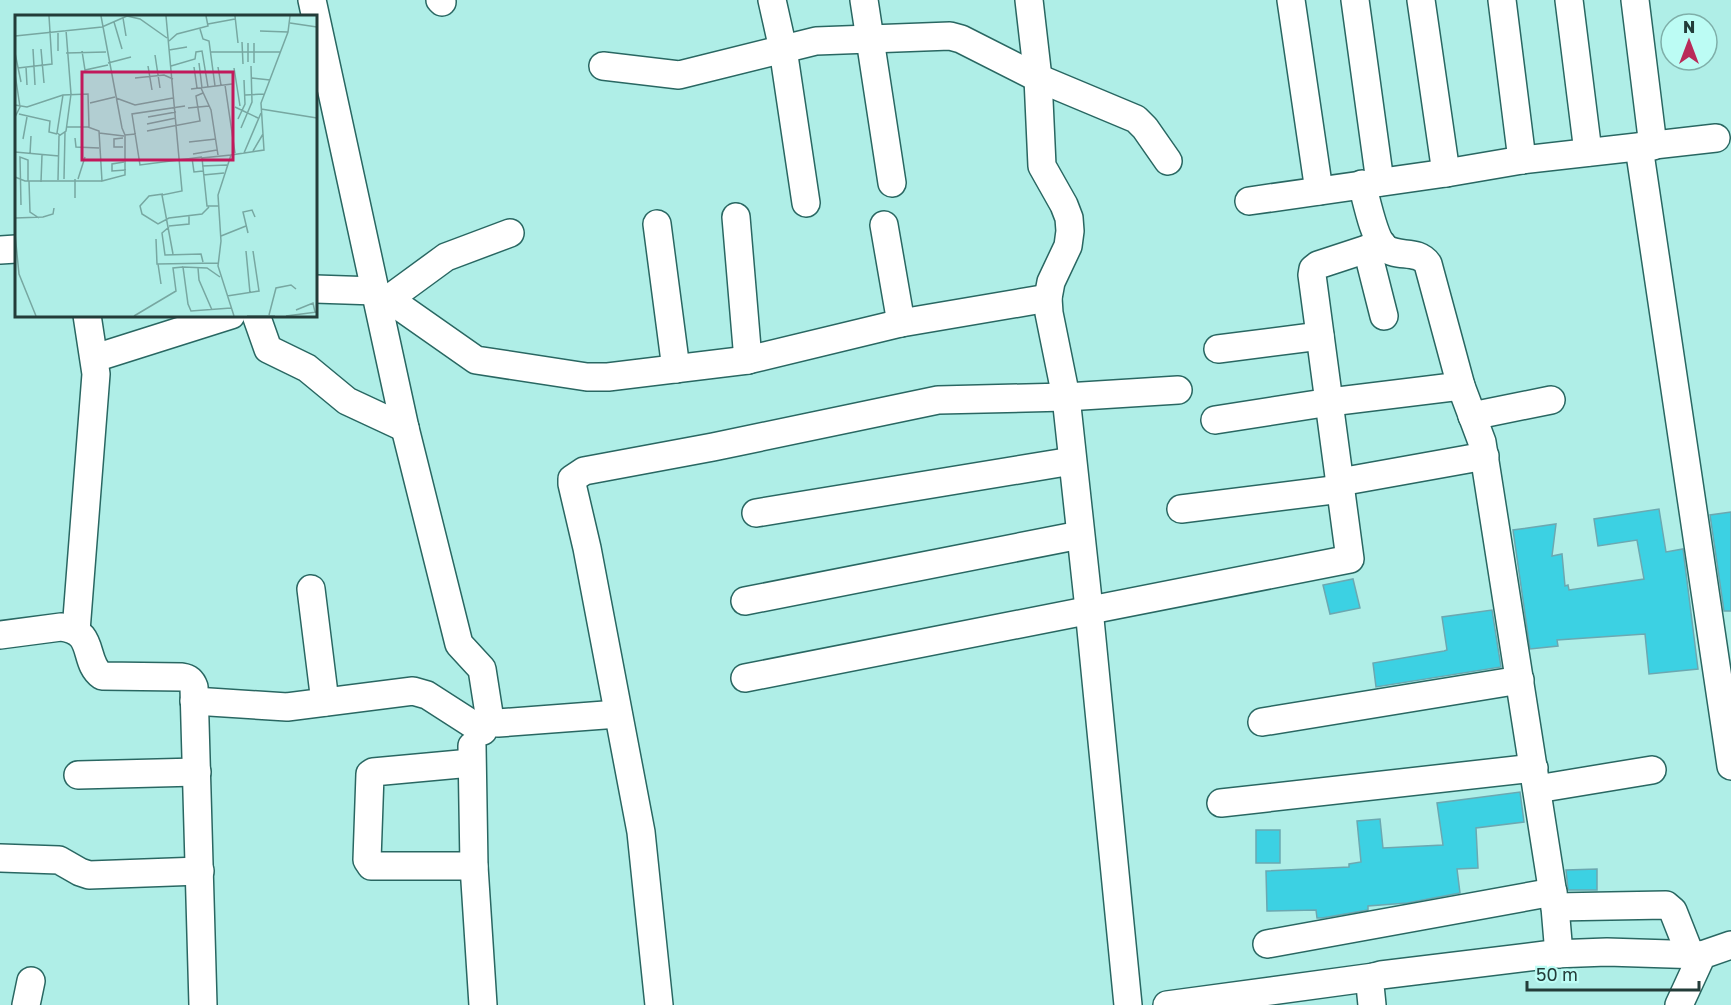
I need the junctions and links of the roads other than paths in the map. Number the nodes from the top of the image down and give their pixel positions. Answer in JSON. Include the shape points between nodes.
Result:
{"nodes":[{"id":1,"x":312,"y":0,"type":"edge"},
{"id":2,"x":772,"y":0,"type":"edge"},
{"id":3,"x":864,"y":0,"type":"edge"},
{"id":4,"x":1029,"y":0,"type":"edge"},
{"id":5,"x":1291,"y":0,"type":"edge"},
{"id":6,"x":1355,"y":0,"type":"edge"},
{"id":7,"x":1421,"y":0,"type":"edge"},
{"id":8,"x":1502,"y":0,"type":"edge"},
{"id":9,"x":1569,"y":0,"type":"edge"},
{"id":10,"x":1635,"y":0,"type":"edge"},
{"id":11,"x":315,"y":15,"type":"edge"},
{"id":12,"x":316,"y":17,"type":"edge"},
{"id":13,"x":870,"y":38,"type":"junction"},
{"id":14,"x":783,"y":49,"type":"junction"},
{"id":15,"x":603,"y":66,"type":"dead end"},
{"id":16,"x":1038,"y":78,"type":"junction"},
{"id":17,"x":1716,"y":138,"type":"dead end"},
{"id":18,"x":1646,"y":147,"type":"junction"},
{"id":19,"x":1587,"y":152,"type":"junction"},
{"id":20,"x":1522,"y":160,"type":"junction"},
{"id":21,"x":1168,"y":161,"type":"dead end"},
{"id":22,"x":1446,"y":173,"type":"junction"},
{"id":23,"x":892,"y":183,"type":"dead end"},
{"id":24,"x":1371,"y":183,"type":"junction"},
{"id":25,"x":1319,"y":190,"type":"junction"},
{"id":26,"x":1249,"y":201,"type":"dead end"},
{"id":27,"x":806,"y":203,"type":"dead end"},
{"id":28,"x":736,"y":217,"type":"dead end"},
{"id":29,"x":657,"y":224,"type":"dead end"},
{"id":30,"x":884,"y":225,"type":"dead end"},
{"id":31,"x":510,"y":233,"type":"dead end"},
{"id":32,"x":1375,"y":247,"type":"junction"},
{"id":33,"x":15,"y":249,"type":"edge"},
{"id":34,"x":0,"y":250,"type":"edge"},
{"id":35,"x":316,"y":289,"type":"edge"},
{"id":36,"x":1048,"y":298,"type":"junction"},
{"id":37,"x":381,"y":299,"type":"junction"},
{"id":38,"x":87,"y":316,"type":"edge"},
{"id":39,"x":228,"y":316,"type":"edge"},
{"id":40,"x":256,"y":316,"type":"edge"},
{"id":41,"x":1383,"y":316,"type":"dead end"},
{"id":42,"x":901,"y":322,"type":"junction"},
{"id":43,"x":1320,"y":336,"type":"junction"},
{"id":44,"x":1218,"y":349,"type":"dead end"},
{"id":45,"x":95,"y":358,"type":"junction"},
{"id":46,"x":748,"y":360,"type":"junction"},
{"id":47,"x":676,"y":369,"type":"junction"},
{"id":48,"x":1461,"y":386,"type":"junction"},
{"id":49,"x":1178,"y":390,"type":"dead end"},
{"id":50,"x":1066,"y":397,"type":"junction"},
{"id":51,"x":1551,"y":400,"type":"dead end"},
{"id":52,"x":1330,"y":402,"type":"junction"},
{"id":53,"x":1472,"y":416,"type":"junction"},
{"id":54,"x":1215,"y":420,"type":"dead end"},
{"id":55,"x":405,"y":428,"type":"junction"},
{"id":56,"x":1485,"y":456,"type":"junction"},
{"id":57,"x":1072,"y":461,"type":"junction"},
{"id":58,"x":1341,"y":486,"type":"junction"},
{"id":59,"x":1181,"y":508,"type":"dead end"},
{"id":60,"x":756,"y":513,"type":"dead end"},
{"id":61,"x":1080,"y":535,"type":"junction"},
{"id":62,"x":311,"y":589,"type":"dead end"},
{"id":63,"x":745,"y":601,"type":"dead end"},
{"id":64,"x":1089,"y":609,"type":"junction"},
{"id":65,"x":76,"y":631,"type":"junction"},
{"id":66,"x":0,"y":635,"type":"edge"},
{"id":67,"x":745,"y":678,"type":"dead end"},
{"id":68,"x":1520,"y":680,"type":"junction"},
{"id":69,"x":194,"y":701,"type":"junction"},
{"id":70,"x":325,"y":702,"type":"junction"},
{"id":71,"x":618,"y":714,"type":"junction"},
{"id":72,"x":1262,"y":722,"type":"dead end"},
{"id":73,"x":488,"y":726,"type":"junction"},
{"id":74,"x":471,"y":763,"type":"junction"},
{"id":75,"x":1731,"y":766,"type":"edge"},
{"id":76,"x":1652,"y":770,"type":"dead end"},
{"id":77,"x":197,"y":772,"type":"junction"},
{"id":78,"x":78,"y":775,"type":"dead end"},
{"id":79,"x":1535,"y":778,"type":"junction"},
{"id":80,"x":1221,"y":803,"type":"dead end"},
{"id":81,"x":0,"y":858,"type":"edge"},
{"id":82,"x":474,"y":866,"type":"junction"},
{"id":83,"x":200,"y":871,"type":"junction"},
{"id":84,"x":1554,"y":899,"type":"junction"},
{"id":85,"x":1267,"y":944,"type":"dead end"},
{"id":86,"x":1731,"y":945,"type":"edge"},
{"id":87,"x":1559,"y":954,"type":"junction"},
{"id":88,"x":1696,"y":955,"type":"junction"},
{"id":89,"x":1374,"y":977,"type":"junction"},
{"id":90,"x":1265,"y":998,"type":"edge"},
{"id":91,"x":203,"y":1005,"type":"edge"},
{"id":92,"x":483,"y":1005,"type":"edge"},
{"id":93,"x":659,"y":1005,"type":"edge"},
{"id":94,"x":1128,"y":1005,"type":"edge"},
{"id":95,"x":1167,"y":1005,"type":"edge"},
{"id":96,"x":1372,"y":1005,"type":"edge"},
{"id":97,"x":1679,"y":1005,"type":"edge"}],
"edges":[{"from":1,"to":11,"type":"street"},
{"from":2,"to":14,"type":"street"},
{"from":3,"to":13,"type":"street"},
{"from":4,"to":16,"type":"street"},
{"from":5,"to":25,"type":"street"},
{"from":6,"to":24,"type":"street"},
{"from":7,"to":22,"type":"street"},
{"from":8,"to":20,"type":"street"},
{"from":9,"to":19,"type":"street"},
{"from":10,"to":18,"type":"street"},
{"from":12,"to":37,"type":"street"},
{"from":13,"to":14,"type":"street","via":[[816,41]]},
{"from":13,"to":16,"type":"street","via":[[950,36]]},
{"from":13,"to":23,"type":"street"},
{"from":14,"to":15,"type":"street","via":[[679,75]]},
{"from":14,"to":27,"type":"street"},
{"from":16,"to":21,"type":"street","via":[[1136,119]]},
{"from":16,"to":36,"type":"street","via":[[1042,166],[1064,205],[1070,231]]},
{"from":17,"to":18,"type":"street"},
{"from":18,"to":19,"type":"street"},
{"from":18,"to":75,"type":"street"},
{"from":19,"to":20,"type":"street"},
{"from":20,"to":22,"type":"street"},
{"from":22,"to":24,"type":"street"},
{"from":24,"to":25,"type":"street"},
{"from":24,"to":32,"type":"street"},
{"from":25,"to":26,"type":"street"},
{"from":28,"to":46,"type":"street"},
{"from":29,"to":47,"type":"street"},
{"from":30,"to":42,"type":"street"},
{"from":31,"to":37,"type":"street","via":[[446,258]]},
{"from":32,"to":41,"type":"street"},
{"from":32,"to":43,"type":"street","via":[[1313,269],[1311,281]]},
{"from":32,"to":48,"type":"street","via":[[1420,256],[1428,264]]},
{"from":33,"to":34,"type":"street"},
{"from":35,"to":37,"type":"street"},
{"from":36,"to":42,"type":"street"},
{"from":36,"to":50,"type":"street"},
{"from":37,"to":47,"type":"street","via":[[484,362],[597,377]]},
{"from":37,"to":55,"type":"street"},
{"from":38,"to":45,"type":"street"},
{"from":39,"to":45,"type":"street"},
{"from":40,"to":55,"type":"street","via":[[268,349],[307,368],[347,401]]},
{"from":42,"to":46,"type":"street"},
{"from":43,"to":44,"type":"street"},
{"from":43,"to":52,"type":"street"},
{"from":45,"to":65,"type":"street"},
{"from":46,"to":47,"type":"street"},
{"from":48,"to":52,"type":"street"},
{"from":48,"to":53,"type":"street"},
{"from":49,"to":50,"type":"street"},
{"from":50,"to":57,"type":"street"},
{"from":50,"to":71,"type":"street","via":[[939,400],[577,474],[572,484]]},
{"from":51,"to":53,"type":"street"},
{"from":52,"to":54,"type":"street"},
{"from":52,"to":58,"type":"street"},
{"from":53,"to":56,"type":"street"},
{"from":55,"to":73,"type":"street","via":[[459,644],[482,669]]},
{"from":56,"to":58,"type":"street"},
{"from":56,"to":68,"type":"street"},
{"from":57,"to":60,"type":"street"},
{"from":57,"to":61,"type":"street"},
{"from":58,"to":59,"type":"street"},
{"from":58,"to":64,"type":"street","via":[[1351,554],[1348,561]]},
{"from":61,"to":63,"type":"street"},
{"from":61,"to":64,"type":"street"},
{"from":62,"to":70,"type":"street"},
{"from":64,"to":67,"type":"street"},
{"from":64,"to":94,"type":"street"},
{"from":65,"to":66,"type":"street","via":[[61,627]]},
{"from":65,"to":69,"type":"street","via":[[86,640],[96,671],[102,676],[188,678],[194,687]]},
{"from":68,"to":72,"type":"street"},
{"from":68,"to":79,"type":"street"},
{"from":69,"to":70,"type":"street","via":[[275,707]]},
{"from":69,"to":77,"type":"street"},
{"from":70,"to":73,"type":"street","via":[[413,691]]},
{"from":71,"to":73,"type":"street"},
{"from":71,"to":93,"type":"street","via":[[641,832]]},
{"from":73,"to":74,"type":"street","via":[[472,747]]},
{"from":74,"to":82,"type":"street"},
{"from":74,"to":82,"type":"street","via":[[370,774],[367,860],[371,866]]},
{"from":76,"to":79,"type":"street"},
{"from":77,"to":78,"type":"street"},
{"from":77,"to":83,"type":"street"},
{"from":79,"to":80,"type":"street"},
{"from":79,"to":84,"type":"street"},
{"from":81,"to":83,"type":"street","via":[[59,860],[89,875]]},
{"from":82,"to":92,"type":"street"},
{"from":83,"to":91,"type":"street"},
{"from":84,"to":85,"type":"street"},
{"from":84,"to":87,"type":"street"},
{"from":84,"to":88,"type":"street","via":[[1666,905]]},
{"from":86,"to":88,"type":"street"},
{"from":87,"to":88,"type":"street"},
{"from":87,"to":89,"type":"street"},
{"from":88,"to":97,"type":"street"},
{"from":89,"to":90,"type":"street"},
{"from":89,"to":96,"type":"street","via":[[1370,985]]},
{"from":90,"to":95,"type":"street"}]}
